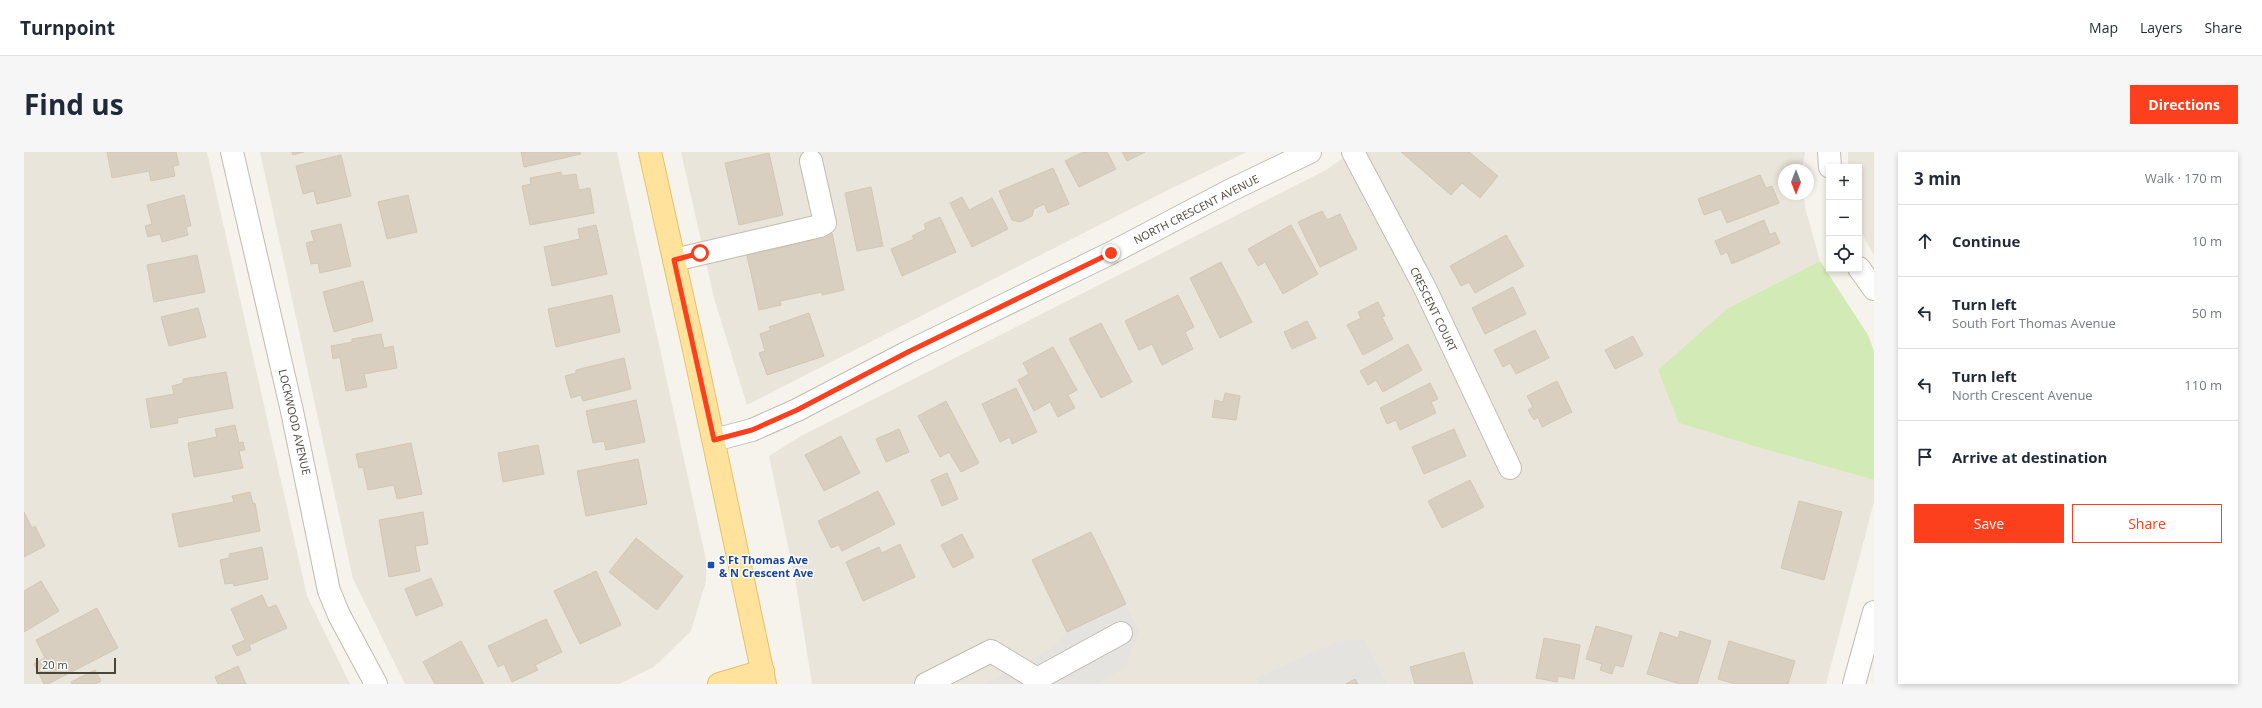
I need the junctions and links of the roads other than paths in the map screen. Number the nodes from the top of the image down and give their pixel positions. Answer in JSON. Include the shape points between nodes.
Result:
{"nodes":[{"id":1,"x":232,"y":152,"type":"edge"},
{"id":2,"x":650,"y":152,"type":"edge"},
{"id":3,"x":1310,"y":152,"type":"edge"},
{"id":4,"x":1353,"y":152,"type":"edge"},
{"id":5,"x":1829,"y":152,"type":"edge"},
{"id":6,"x":811,"y":161,"type":"dead end"},
{"id":7,"x":1830,"y":164,"type":"edge"},
{"id":8,"x":674,"y":260,"type":"junction"},
{"id":9,"x":1862,"y":272,"type":"edge"},
{"id":10,"x":1874,"y":289,"type":"edge"},
{"id":11,"x":714,"y":440,"type":"junction"},
{"id":12,"x":1510,"y":468,"type":"dead end"},
{"id":13,"x":1874,"y":612,"type":"edge"},
{"id":14,"x":1120,"y":633,"type":"dead end"},
{"id":15,"x":764,"y":677,"type":"edge"},
{"id":16,"x":376,"y":684,"type":"edge"},
{"id":17,"x":719,"y":684,"type":"edge"},
{"id":18,"x":926,"y":684,"type":"edge"},
{"id":19,"x":1854,"y":684,"type":"edge"}],
"edges":[{"from":1,"to":16,"type":"street","name":"LOCKWOOD AVENUE","via":[[297,432],[329,591]]},
{"from":2,"to":8,"type":"main road"},
{"from":3,"to":11,"type":"street","name":"NORTH CRESCENT AVENUE","via":[[797,410],[752,430]]},
{"from":4,"to":12,"type":"street","name":"CRESCENT COURT","via":[[1425,288]]},
{"from":5,"to":7,"type":"street"},
{"from":6,"to":8,"type":"street","via":[[825,223]]},
{"from":8,"to":11,"type":"main road"},
{"from":9,"to":10,"type":"street"},
{"from":11,"to":15,"type":"main road"},
{"from":13,"to":19,"type":"street"},
{"from":14,"to":18,"type":"street","via":[[1037,679],[992,652]]},
{"from":15,"to":17,"type":"main road"}]}
